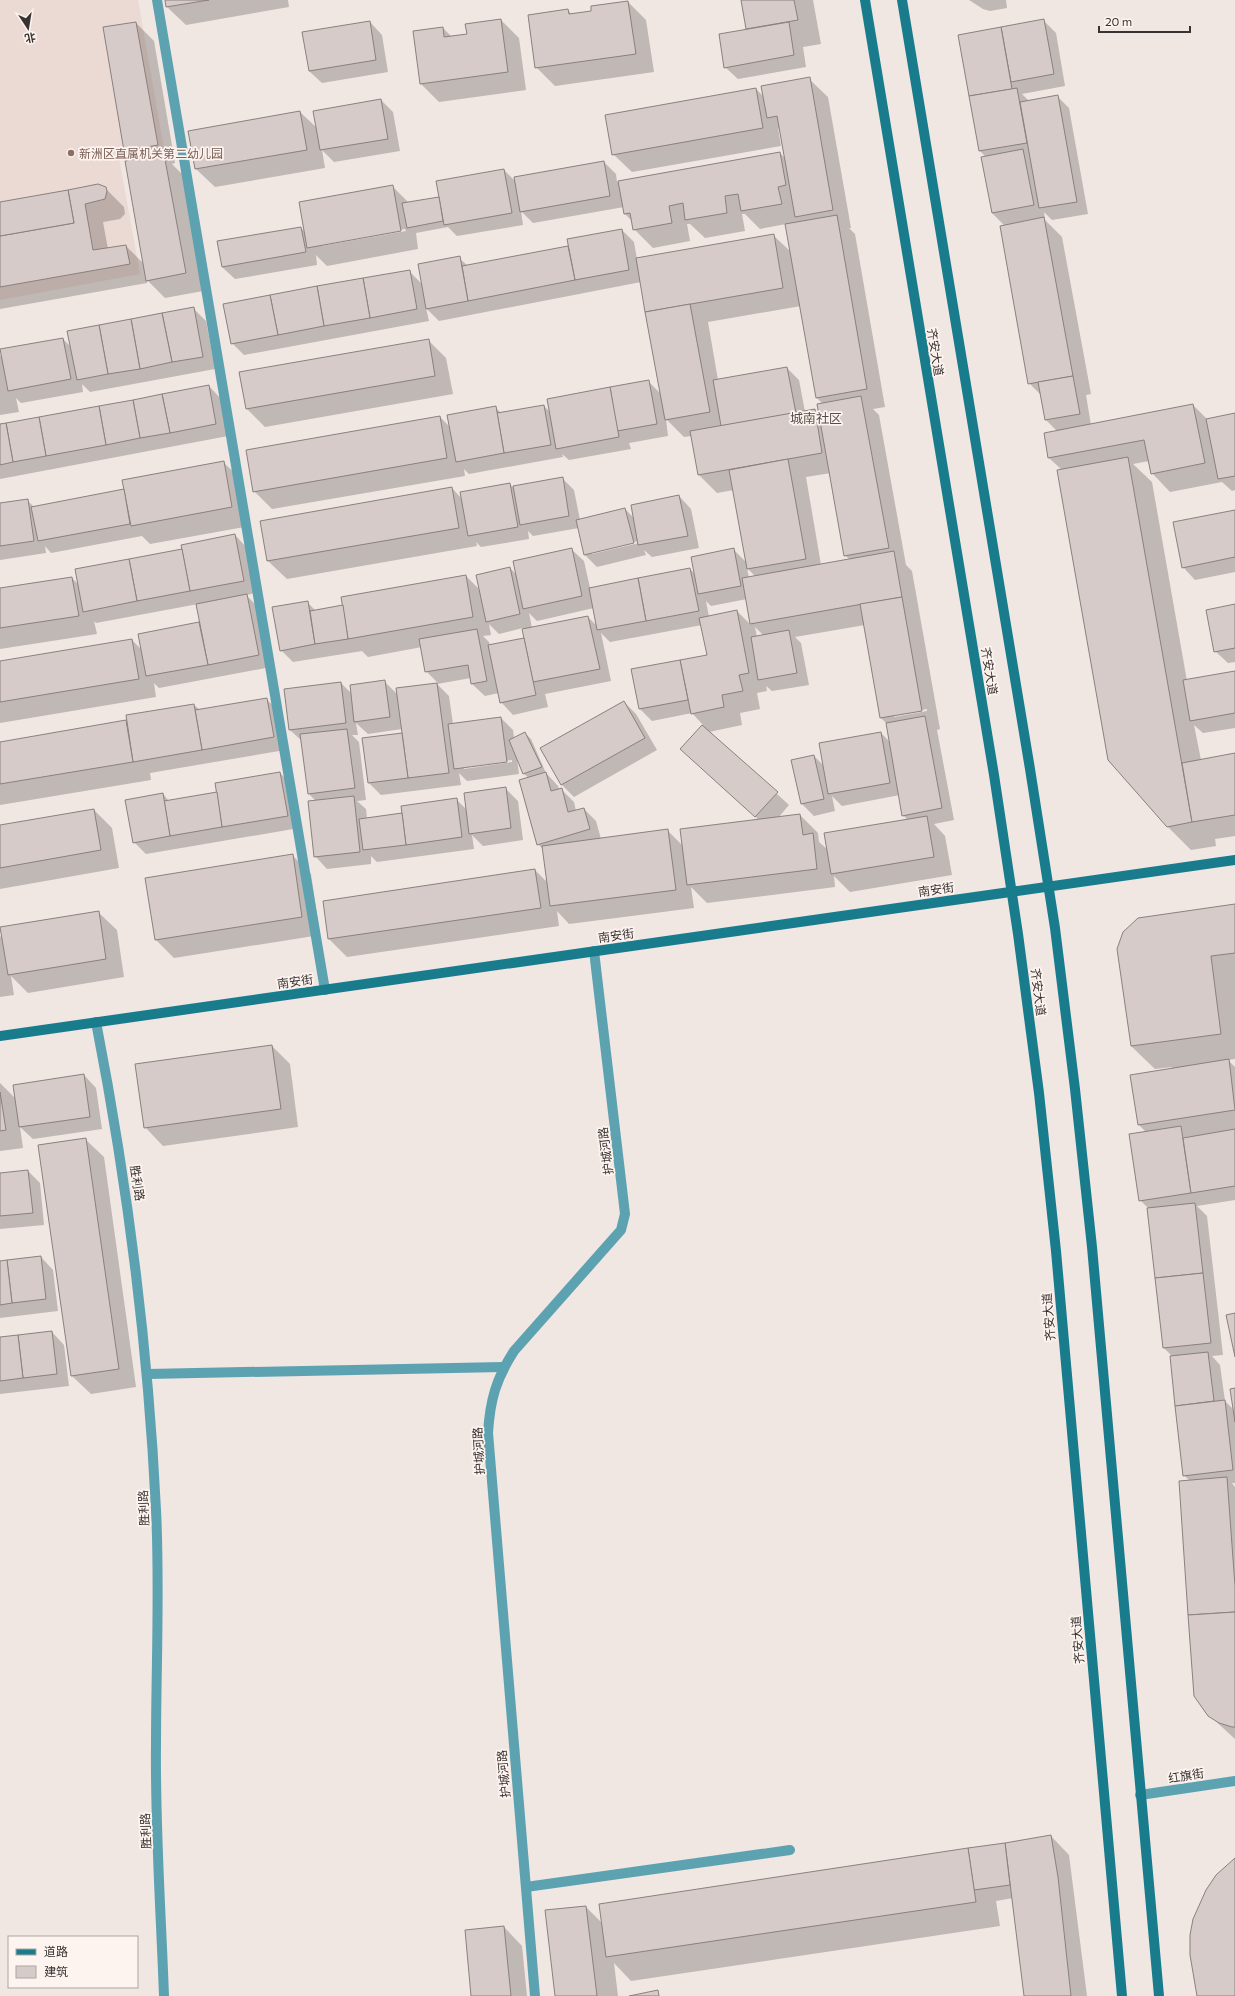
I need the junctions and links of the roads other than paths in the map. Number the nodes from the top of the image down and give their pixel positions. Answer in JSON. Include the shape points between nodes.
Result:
{"nodes":[{"id":1,"x":157,"y":0,"type":"edge"},
{"id":2,"x":865,"y":0,"type":"edge"},
{"id":3,"x":902,"y":0,"type":"edge"},
{"id":4,"x":1235,"y":860,"type":"edge"},
{"id":5,"x":1048,"y":886,"type":"junction"},
{"id":6,"x":1012,"y":892,"type":"junction"},
{"id":7,"x":594,"y":951,"type":"junction"},
{"id":8,"x":325,"y":990,"type":"junction"},
{"id":9,"x":96,"y":1022,"type":"junction"},
{"id":10,"x":0,"y":1036,"type":"edge"},
{"id":11,"x":503,"y":1367,"type":"junction"},
{"id":12,"x":148,"y":1374,"type":"junction"},
{"id":13,"x":1235,"y":1781,"type":"edge"},
{"id":14,"x":1140,"y":1795,"type":"junction"},
{"id":15,"x":790,"y":1850,"type":"dead end"},
{"id":16,"x":526,"y":1887,"type":"junction"},
{"id":17,"x":164,"y":1996,"type":"edge"},
{"id":18,"x":534,"y":1996,"type":"edge"},
{"id":19,"x":1122,"y":1996,"type":"edge"},
{"id":20,"x":1159,"y":1996,"type":"edge"}],
"edges":[{"from":1,"to":8,"type":"street"},
{"from":2,"to":6,"type":"main road","name":"齐安大道"},
{"from":3,"to":5,"type":"main road","name":"齐安大道"},
{"from":4,"to":5,"type":"main road","name":"南安街"},
{"from":5,"to":6,"type":"main road","name":"南安街"},
{"from":5,"to":14,"type":"main road","name":"齐安大道","via":[[1075,1089],[1092,1248]]},
{"from":6,"to":7,"type":"main road","name":"南安街"},
{"from":6,"to":19,"type":"main road","name":"齐安大道","via":[[1039,1093],[1056,1251]]},
{"from":7,"to":8,"type":"main road","name":"南安街"},
{"from":7,"to":11,"type":"street","name":"护城河路","via":[[625,1214],[621,1230],[514,1351]]},
{"from":8,"to":9,"type":"main road","name":"南安街"},
{"from":9,"to":10,"type":"main road","name":"南安街"},
{"from":9,"to":12,"type":"street","name":"胜利路","via":[[129,1208]]},
{"from":11,"to":12,"type":"street"},
{"from":11,"to":16,"type":"street","name":"护城河路","via":[[495,1385],[488,1433]]},
{"from":12,"to":17,"type":"street","name":"胜利路","via":[[157,1512],[156,1746]]},
{"from":13,"to":14,"type":"street","name":"红旗街"},
{"from":14,"to":20,"type":"main road","name":"齐安大道"},
{"from":15,"to":16,"type":"street"},
{"from":16,"to":18,"type":"street","name":"护城河路"}]}
